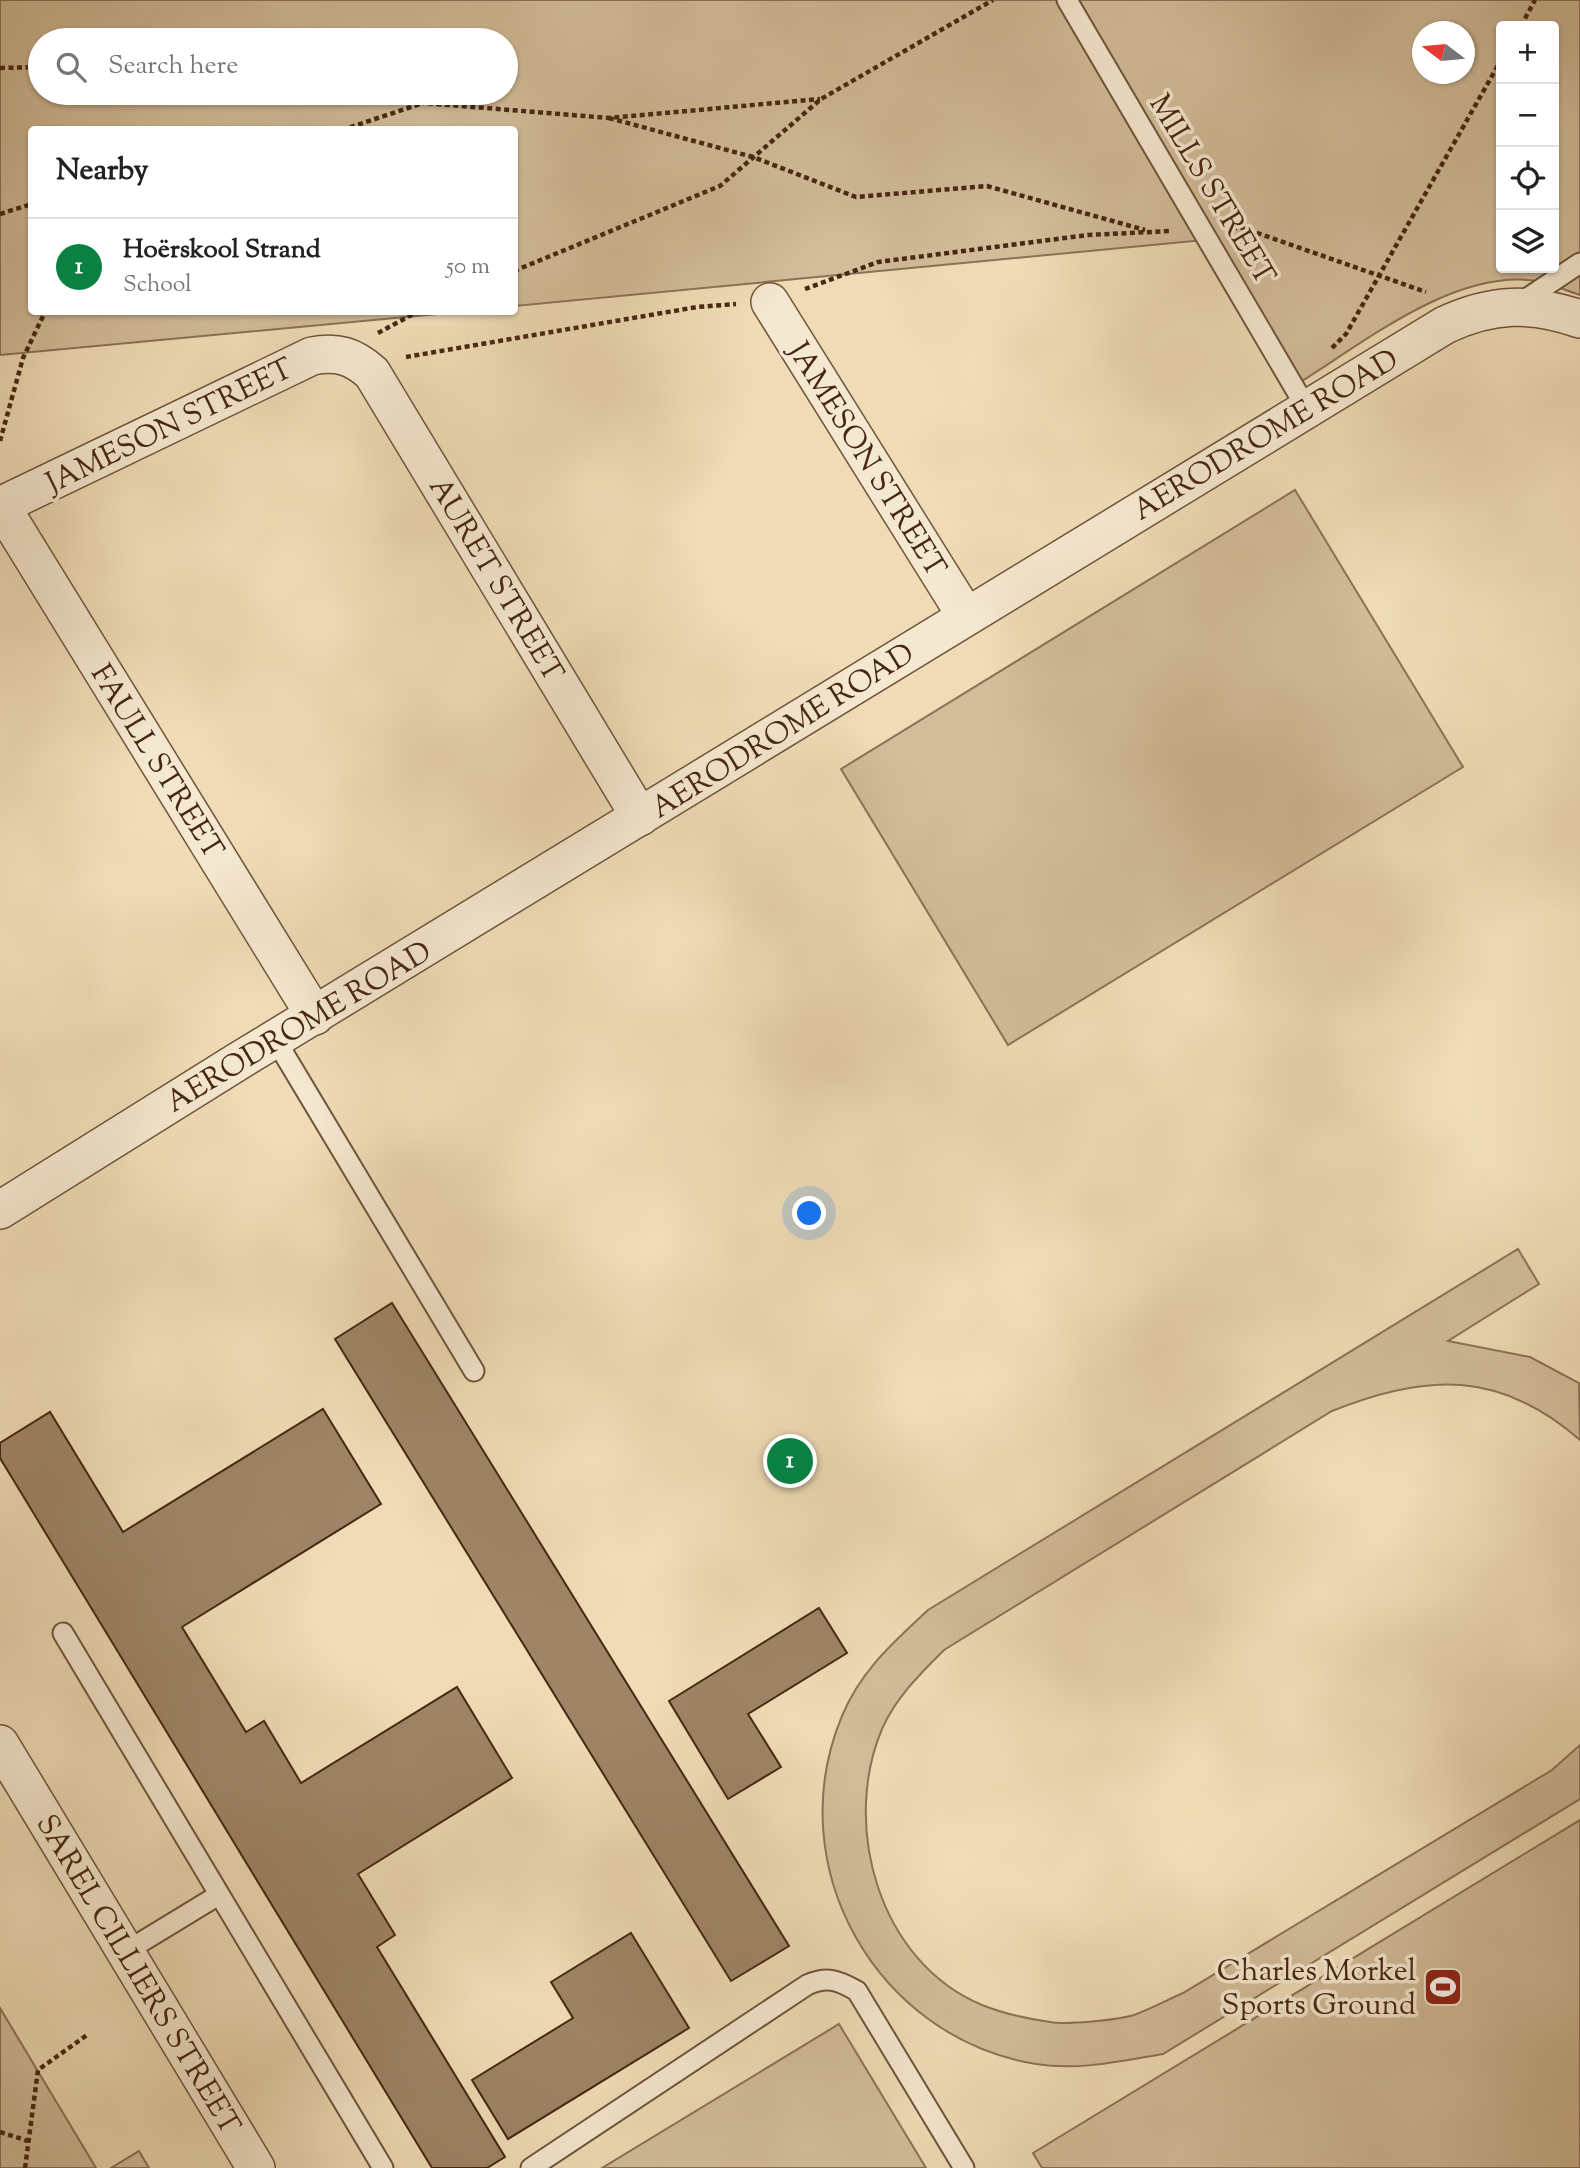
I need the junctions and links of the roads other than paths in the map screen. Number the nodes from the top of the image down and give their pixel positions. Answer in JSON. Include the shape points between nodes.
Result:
{"nodes":[{"id":1,"x":1067,"y":0,"type":"edge"},
{"id":2,"x":1580,"y":263,"type":"edge"},
{"id":3,"x":770,"y":302,"type":"road end"},
{"id":4,"x":1516,"y":305,"type":"junction"},
{"id":5,"x":1580,"y":319,"type":"edge"},
{"id":6,"x":340,"y":354,"type":"joint"},
{"id":7,"x":1301,"y":397,"type":"junction"},
{"id":8,"x":1,"y":506,"type":"edge"},
{"id":9,"x":966,"y":616,"type":"junction"},
{"id":10,"x":640,"y":817,"type":"junction"},
{"id":11,"x":315,"y":1016,"type":"junction"},
{"id":12,"x":275,"y":1039,"type":"junction"},
{"id":13,"x":0,"y":1210,"type":"edge"},
{"id":14,"x":474,"y":1371,"type":"dead end"},
{"id":15,"x":63,"y":1633,"type":"dead end"},
{"id":16,"x":0,"y":1744,"type":"edge"},
{"id":17,"x":217,"y":1896,"type":"junction"},
{"id":18,"x":125,"y":1952,"type":"junction"},
{"id":19,"x":256,"y":2168,"type":"edge"},
{"id":20,"x":383,"y":2168,"type":"edge"},
{"id":21,"x":531,"y":2168,"type":"edge"},
{"id":22,"x":964,"y":2168,"type":"edge"}],
"edges":[{"from":1,"to":7,"type":"lane","name":"MILLS STREET"},
{"from":2,"to":4,"type":"lane"},
{"from":3,"to":9,"type":"street","name":"JAMESON STREET"},
{"from":4,"to":5,"type":"street","name":"AERODROME ROAD"},
{"from":4,"to":7,"type":"street","name":"AERODROME ROAD","via":[[1472,312]]},
{"from":6,"to":8,"type":"street","name":"JAMESON STREET","via":[[312,356]]},
{"from":6,"to":10,"type":"street","name":"AURET STREET","via":[[363,365],[379,384]]},
{"from":7,"to":9,"type":"street","name":"AERODROME ROAD"},
{"from":8,"to":11,"type":"street","name":"FAULL STREET"},
{"from":9,"to":10,"type":"street","name":"AERODROME ROAD"},
{"from":10,"to":11,"type":"street","name":"AERODROME ROAD"},
{"from":11,"to":12,"type":"street","name":"AERODROME ROAD"},
{"from":12,"to":13,"type":"street","name":"AERODROME ROAD"},
{"from":12,"to":14,"type":"lane"},
{"from":15,"to":17,"type":"lane"},
{"from":16,"to":18,"type":"street","name":"SAREL CILLIERS STREET"},
{"from":17,"to":18,"type":"lane"},
{"from":17,"to":20,"type":"lane"},
{"from":18,"to":19,"type":"street","name":"SAREL CILLIERS STREET"},
{"from":21,"to":22,"type":"lane","via":[[822,1978],[857,1991]]}]}
